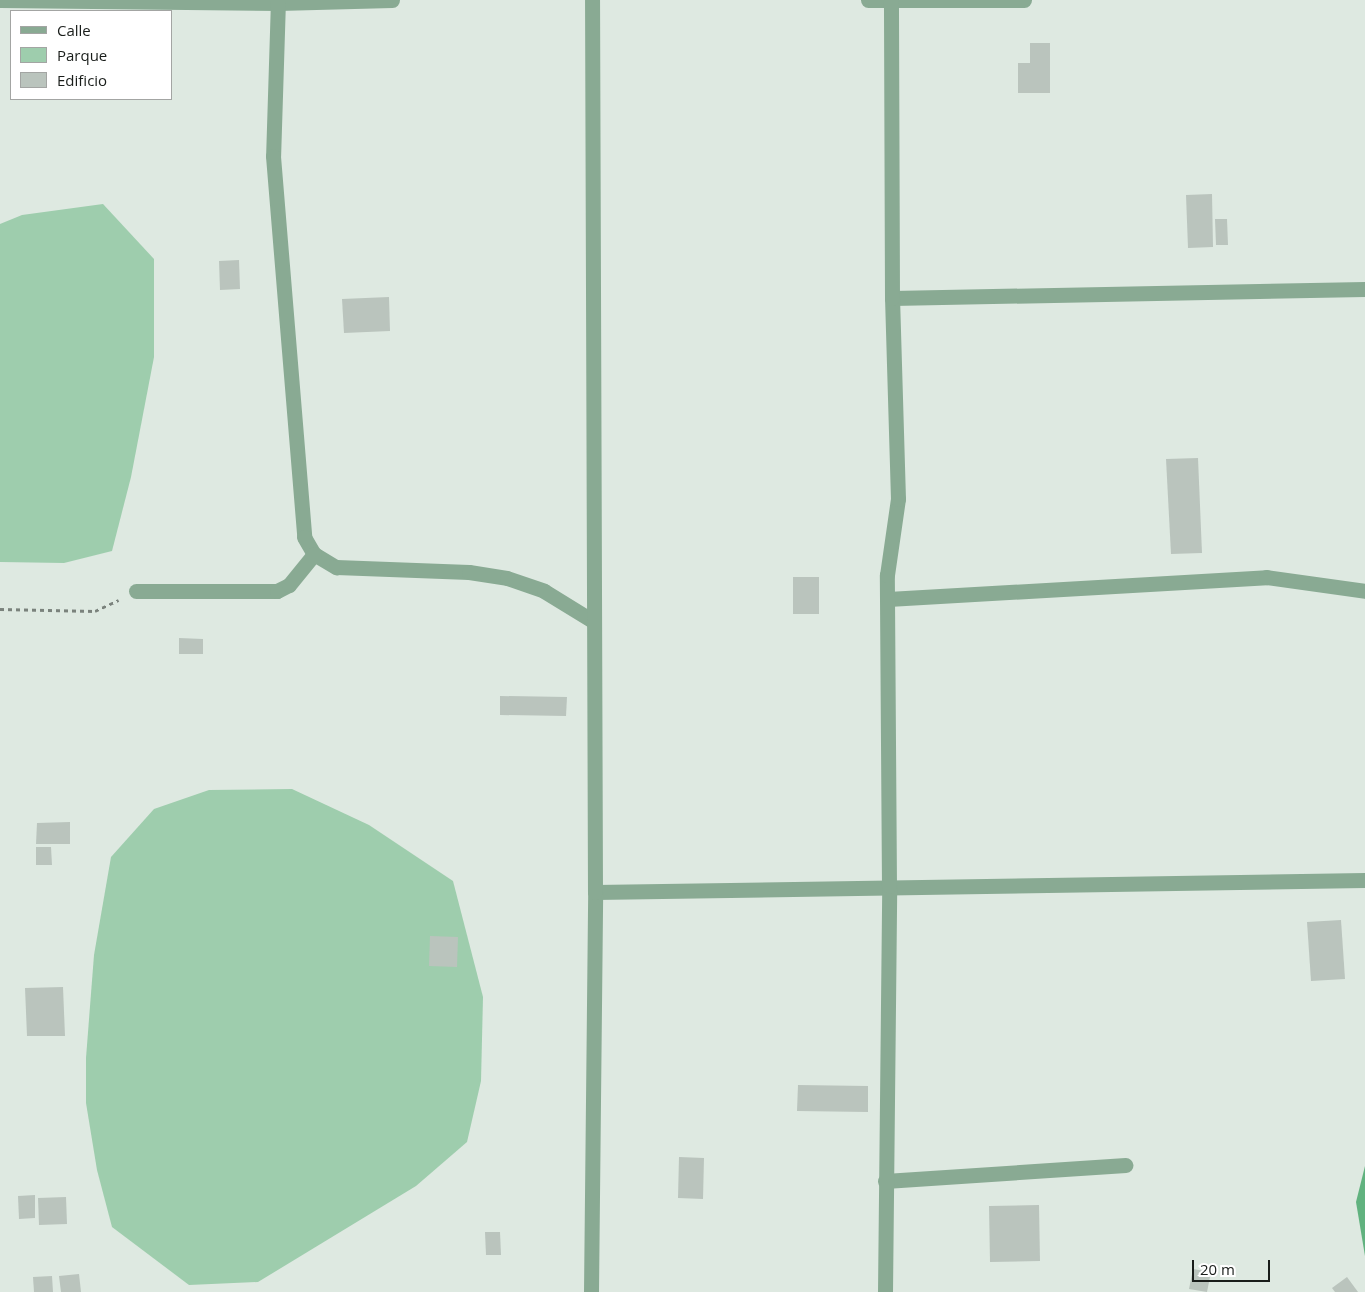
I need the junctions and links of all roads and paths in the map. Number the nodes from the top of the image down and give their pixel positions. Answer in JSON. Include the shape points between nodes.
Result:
{"nodes":[{"id":1,"x":0,"y":0,"type":"edge"},
{"id":2,"x":392,"y":0,"type":"edge"},
{"id":3,"x":592,"y":0,"type":"edge"},
{"id":4,"x":868,"y":0,"type":"edge"},
{"id":5,"x":891,"y":0,"type":"edge"},
{"id":6,"x":1024,"y":0,"type":"edge"},
{"id":7,"x":278,"y":1,"type":"edge"},
{"id":8,"x":1365,"y":289,"type":"edge"},
{"id":9,"x":892,"y":298,"type":"junction"},
{"id":10,"x":314,"y":554,"type":"junction"},
{"id":11,"x":136,"y":591,"type":"joint"},
{"id":12,"x":1365,"y":591,"type":"edge"},
{"id":13,"x":888,"y":599,"type":"junction"},
{"id":14,"x":0,"y":609,"type":"edge"},
{"id":15,"x":593,"y":621,"type":"junction"},
{"id":16,"x":1365,"y":880,"type":"edge"},
{"id":17,"x":889,"y":886,"type":"junction"},
{"id":18,"x":594,"y":892,"type":"junction"},
{"id":19,"x":1125,"y":1165,"type":"dead end"},
{"id":20,"x":885,"y":1181,"type":"junction"},
{"id":21,"x":591,"y":1292,"type":"edge"},
{"id":22,"x":885,"y":1292,"type":"edge"}],
"edges":[{"from":1,"to":7,"type":"street"},
{"from":2,"to":7,"type":"street"},
{"from":3,"to":15,"type":"street"},
{"from":4,"to":5,"type":"street"},
{"from":5,"to":6,"type":"street"},
{"from":5,"to":9,"type":"street"},
{"from":7,"to":10,"type":"street","via":[[272,156],[304,537]]},
{"from":8,"to":9,"type":"street"},
{"from":9,"to":13,"type":"street","via":[[898,499],[888,563]]},
{"from":10,"to":11,"type":"street","via":[[289,585],[276,590]]},
{"from":10,"to":15,"type":"street","via":[[336,567],[468,572],[507,578],[544,591]]},
{"from":11,"to":14,"type":"path","via":[[95,611]]},
{"from":12,"to":13,"type":"street","via":[[1266,577]]},
{"from":13,"to":17,"type":"street"},
{"from":15,"to":18,"type":"street"},
{"from":16,"to":17,"type":"street"},
{"from":17,"to":18,"type":"street"},
{"from":17,"to":20,"type":"street"},
{"from":18,"to":21,"type":"street"},
{"from":19,"to":20,"type":"street"},
{"from":20,"to":22,"type":"street"}]}
